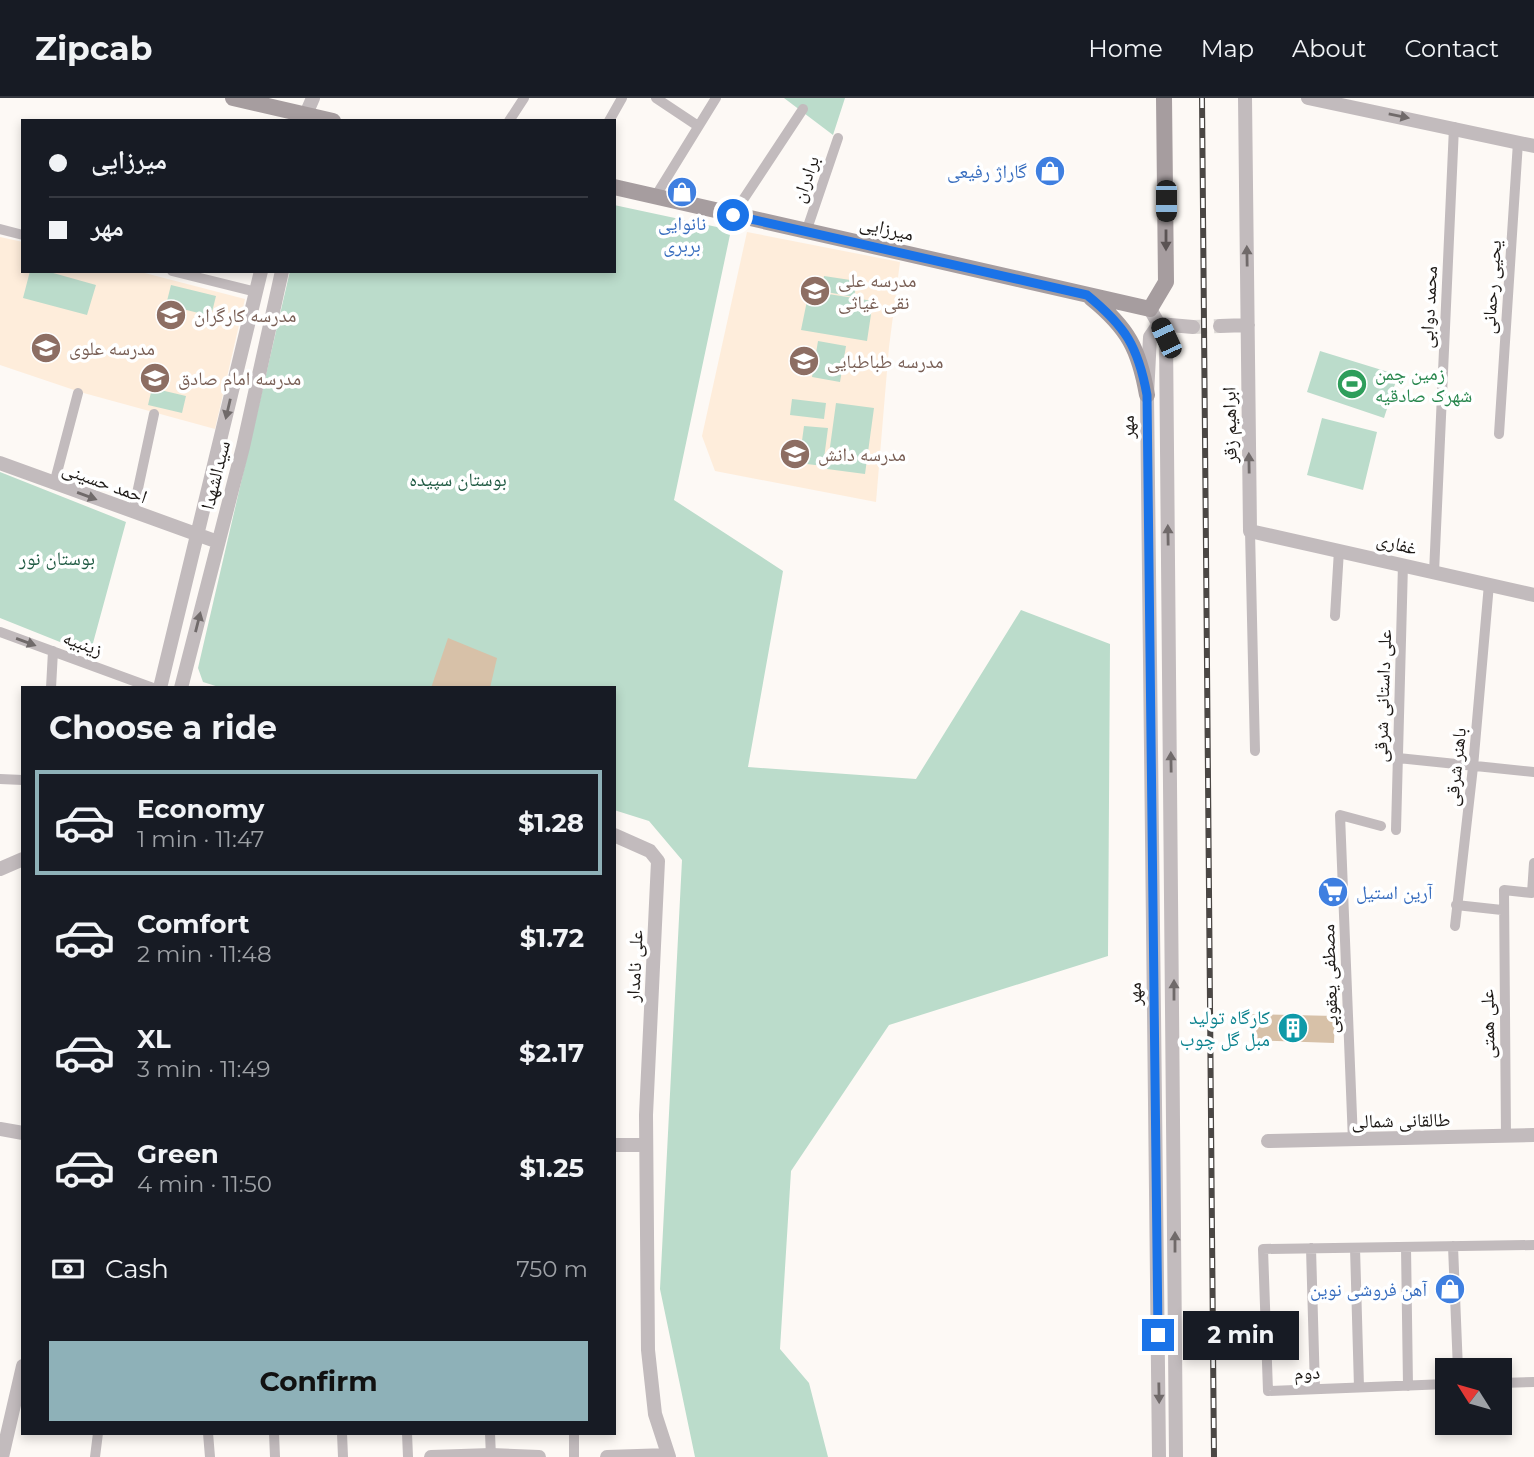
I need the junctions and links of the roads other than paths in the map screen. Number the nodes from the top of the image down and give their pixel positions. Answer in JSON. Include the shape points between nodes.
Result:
{"nodes":[{"id":1,"x":313,"y":98,"type":"edge"},
{"id":2,"x":524,"y":98,"type":"edge"},
{"id":3,"x":622,"y":98,"type":"edge"},
{"id":4,"x":656,"y":98,"type":"edge"},
{"id":5,"x":716,"y":98,"type":"edge"},
{"id":6,"x":1164,"y":98,"type":"edge"},
{"id":7,"x":1245,"y":98,"type":"edge"},
{"id":8,"x":1308,"y":98,"type":"edge"},
{"id":9,"x":243,"y":99,"type":"edge"},
{"id":10,"x":803,"y":110,"type":"dead end"},
{"id":11,"x":305,"y":119,"type":"edge"},
{"id":12,"x":510,"y":119,"type":"edge"},
{"id":13,"x":610,"y":119,"type":"edge"},
{"id":14,"x":698,"y":126,"type":"junction"},
{"id":15,"x":1454,"y":127,"type":"junction"},
{"id":16,"x":838,"y":138,"type":"dead end"},
{"id":17,"x":1518,"y":142,"type":"junction"},
{"id":18,"x":1534,"y":146,"type":"edge"},
{"id":19,"x":616,"y":187,"type":"edge"},
{"id":20,"x":655,"y":197,"type":"junction"},
{"id":21,"x":733,"y":215,"type":"junction"},
{"id":22,"x":0,"y":229,"type":"edge"},
{"id":23,"x":806,"y":232,"type":"junction"},
{"id":24,"x":21,"y":234,"type":"edge"},
{"id":25,"x":180,"y":273,"type":"edge"},
{"id":26,"x":261,"y":273,"type":"edge"},
{"id":27,"x":282,"y":273,"type":"edge"},
{"id":28,"x":256,"y":292,"type":"junction"},
{"id":29,"x":1087,"y":295,"type":"junction"},
{"id":30,"x":276,"y":296,"type":"junction"},
{"id":31,"x":1150,"y":309,"type":"junction"},
{"id":32,"x":1159,"y":324,"type":"junction"},
{"id":33,"x":1248,"y":325,"type":"junction"},
{"id":34,"x":1194,"y":327,"type":"tunnel mouth"},
{"id":35,"x":1220,"y":327,"type":"tunnel mouth"},
{"id":36,"x":78,"y":393,"type":"dead end"},
{"id":37,"x":1147,"y":395,"type":"junction"},
{"id":38,"x":154,"y":414,"type":"dead end"},
{"id":39,"x":1499,"y":434,"type":"dead end"},
{"id":40,"x":0,"y":463,"type":"edge"},
{"id":41,"x":54,"y":484,"type":"junction"},
{"id":42,"x":133,"y":512,"type":"junction"},
{"id":43,"x":1250,"y":531,"type":"junction"},
{"id":44,"x":197,"y":536,"type":"junction"},
{"id":45,"x":218,"y":542,"type":"junction"},
{"id":46,"x":1339,"y":550,"type":"junction"},
{"id":47,"x":1403,"y":564,"type":"junction"},
{"id":48,"x":1434,"y":573,"type":"junction"},
{"id":49,"x":1489,"y":584,"type":"junction"},
{"id":50,"x":1534,"y":595,"type":"edge"},
{"id":51,"x":1335,"y":616,"type":"dead end"},
{"id":52,"x":0,"y":632,"type":"edge"},
{"id":53,"x":53,"y":651,"type":"junction"},
{"id":54,"x":51,"y":686,"type":"edge"},
{"id":55,"x":148,"y":686,"type":"edge"},
{"id":56,"x":160,"y":686,"type":"edge"},
{"id":57,"x":182,"y":686,"type":"edge"},
{"id":58,"x":1255,"y":751,"type":"dead end"},
{"id":59,"x":1398,"y":758,"type":"junction"},
{"id":60,"x":1473,"y":767,"type":"junction"},
{"id":61,"x":1534,"y":772,"type":"edge"},
{"id":62,"x":0,"y":779,"type":"edge"},
{"id":63,"x":21,"y":780,"type":"edge"},
{"id":64,"x":1381,"y":826,"type":"dead end"},
{"id":65,"x":1396,"y":830,"type":"dead end"},
{"id":66,"x":616,"y":836,"type":"edge"},
{"id":67,"x":21,"y":860,"type":"edge"},
{"id":68,"x":1534,"y":863,"type":"edge"},
{"id":69,"x":0,"y":869,"type":"edge"},
{"id":70,"x":1456,"y":905,"type":"junction"},
{"id":71,"x":1503,"y":910,"type":"junction"},
{"id":72,"x":1455,"y":926,"type":"dead end"},
{"id":73,"x":0,"y":1129,"type":"edge"},
{"id":74,"x":21,"y":1133,"type":"edge"},
{"id":75,"x":1534,"y":1135,"type":"edge"},
{"id":76,"x":1506,"y":1137,"type":"junction"},
{"id":77,"x":1268,"y":1141,"type":"dead end"},
{"id":78,"x":1353,"y":1141,"type":"junction"},
{"id":79,"x":616,"y":1145,"type":"edge"},
{"id":80,"x":646,"y":1145,"type":"junction"},
{"id":81,"x":1534,"y":1245,"type":"edge"},
{"id":82,"x":1453,"y":1246,"type":"junction"},
{"id":83,"x":1406,"y":1247,"type":"junction"},
{"id":84,"x":1311,"y":1248,"type":"junction"},
{"id":85,"x":1355,"y":1248,"type":"junction"},
{"id":86,"x":1175,"y":1284,"type":"junction"},
{"id":87,"x":1158,"y":1286,"type":"junction"},
{"id":88,"x":1458,"y":1358,"type":"edge"},
{"id":89,"x":21,"y":1375,"type":"edge"},
{"id":90,"x":1534,"y":1381,"type":"edge"},
{"id":91,"x":1512,"y":1382,"type":"edge"},
{"id":92,"x":1435,"y":1385,"type":"edge"},
{"id":93,"x":1408,"y":1386,"type":"junction"},
{"id":94,"x":1359,"y":1387,"type":"junction"},
{"id":95,"x":1314,"y":1389,"type":"junction"},
{"id":96,"x":98,"y":1435,"type":"edge"},
{"id":97,"x":208,"y":1435,"type":"edge"},
{"id":98,"x":274,"y":1435,"type":"edge"},
{"id":99,"x":342,"y":1435,"type":"edge"},
{"id":100,"x":407,"y":1435,"type":"edge"},
{"id":101,"x":491,"y":1435,"type":"edge"},
{"id":102,"x":574,"y":1435,"type":"edge"},
{"id":103,"x":491,"y":1456,"type":"edge"},
{"id":104,"x":640,"y":1456,"type":"edge"},
{"id":105,"x":668,"y":1456,"type":"edge"},
{"id":106,"x":2,"y":1457,"type":"edge"},
{"id":107,"x":95,"y":1457,"type":"edge"},
{"id":108,"x":210,"y":1457,"type":"edge"},
{"id":109,"x":275,"y":1457,"type":"edge"},
{"id":110,"x":343,"y":1457,"type":"edge"},
{"id":111,"x":408,"y":1457,"type":"edge"},
{"id":112,"x":431,"y":1457,"type":"edge"},
{"id":113,"x":539,"y":1457,"type":"edge"},
{"id":114,"x":574,"y":1457,"type":"edge"},
{"id":115,"x":607,"y":1457,"type":"edge"},
{"id":116,"x":1160,"y":1457,"type":"edge"},
{"id":117,"x":1176,"y":1457,"type":"edge"}],
"edges":[{"from":1,"to":11,"type":"street"},
{"from":2,"to":12,"type":"street"},
{"from":3,"to":13,"type":"street"},
{"from":4,"to":14,"type":"street"},
{"from":5,"to":14,"type":"street"},
{"from":6,"to":31,"type":"main road","one_way":true,"via":[[1167,282]]},
{"from":33,"to":7,"type":"street","name":"ابراهیم زقر","one_way":true},
{"from":8,"to":15,"type":"street","one_way":true},
{"from":9,"to":11,"type":"main road"},
{"from":10,"to":21,"type":"street"},
{"from":14,"to":20,"type":"street"},
{"from":15,"to":17,"type":"street"},
{"from":15,"to":48,"type":"street","name":"محمد دوابی"},
{"from":16,"to":23,"type":"street","name":"برادران"},
{"from":17,"to":18,"type":"street"},
{"from":17,"to":39,"type":"street","name":"یحیی رحمانی"},
{"from":19,"to":20,"type":"main road","name":"میرزایی"},
{"from":20,"to":21,"type":"main road","name":"میرزایی"},
{"from":21,"to":23,"type":"main road","name":"میرزایی"},
{"from":22,"to":24,"type":"street"},
{"from":23,"to":29,"type":"main road","name":"میرزایی"},
{"from":25,"to":28,"type":"street"},
{"from":26,"to":28,"type":"street","name":"سیدالشهدا"},
{"from":27,"to":30,"type":"street","name":"سیدالشهدا"},
{"from":28,"to":30,"type":"street"},
{"from":28,"to":44,"type":"street","name":"سیدالشهدا","one_way":true},
{"from":29,"to":31,"type":"main road","name":"میرزایی"},
{"from":29,"to":37,"type":"main road","via":[[1115,319],[1132,345],[1140,359]]},
{"from":30,"to":45,"type":"street","name":"سیدالشهدا"},
{"from":31,"to":32,"type":"street"},
{"from":32,"to":34,"type":"street"},
{"from":32,"to":37,"type":"street","name":"مهر","via":[[1150,337]]},
{"from":86,"to":32,"type":"street","name":"مهر","one_way":true,"via":[[1166,338]]},
{"from":33,"to":35,"type":"street"},
{"from":43,"to":33,"type":"street","name":"ابراهیم زقر","one_way":true},
{"from":36,"to":41,"type":"street"},
{"from":37,"to":87,"type":"street","name":"مهر"},
{"from":38,"to":42,"type":"street"},
{"from":40,"to":41,"type":"street","name":"احمد حسینی"},
{"from":41,"to":42,"type":"street","name":"احمد حسینی","one_way":true},
{"from":42,"to":44,"type":"street","name":"احمد حسینی"},
{"from":43,"to":46,"type":"street","name":"غفاری"},
{"from":43,"to":58,"type":"street","name":"ابراهیم زقر"},
{"from":44,"to":45,"type":"street","name":"احمد حسینی"},
{"from":44,"to":56,"type":"street","name":"سیدالشهدا"},
{"from":57,"to":45,"type":"street","name":"سیدالشهدا","one_way":true},
{"from":46,"to":47,"type":"street","name":"غفاری"},
{"from":46,"to":51,"type":"street"},
{"from":47,"to":48,"type":"street","name":"غفاری"},
{"from":47,"to":59,"type":"street","name":"علی داستانی شرقی"},
{"from":48,"to":49,"type":"street","name":"غفاری"},
{"from":49,"to":50,"type":"street","name":"غفاری"},
{"from":49,"to":60,"type":"street","name":"باهنر شرقی"},
{"from":52,"to":53,"type":"street","name":"زینبیه","one_way":true},
{"from":53,"to":54,"type":"street"},
{"from":53,"to":55,"type":"street","name":"زینبیه"},
{"from":59,"to":60,"type":"street"},
{"from":59,"to":65,"type":"street","name":"علی داستانی شرقی"},
{"from":60,"to":61,"type":"street"},
{"from":60,"to":70,"type":"street","name":"باهنر شرقی"},
{"from":62,"to":63,"type":"street"},
{"from":64,"to":78,"type":"street","name":"مصطفی یعقوبی","via":[[1340,815]]},
{"from":66,"to":80,"type":"street","name":"علی نامدار","via":[[650,851],[657,861]]},
{"from":67,"to":69,"type":"street"},
{"from":68,"to":71,"type":"street","via":[[1532,892],[1504,890]]},
{"from":70,"to":71,"type":"street"},
{"from":70,"to":72,"type":"street","name":"باهنر شرقی"},
{"from":71,"to":76,"type":"street","name":"علی همتی"},
{"from":73,"to":74,"type":"street"},
{"from":75,"to":76,"type":"street","name":"طالقانی شمالی"},
{"from":76,"to":78,"type":"street","name":"طالقانی شمالی"},
{"from":77,"to":78,"type":"street","name":"طالقانی شمالی"},
{"from":79,"to":80,"type":"street"},
{"from":80,"to":105,"type":"street","name":"علی نامدار","via":[[650,1383]]},
{"from":81,"to":82,"type":"street"},
{"from":82,"to":83,"type":"street"},
{"from":82,"to":88,"type":"street"},
{"from":83,"to":85,"type":"street"},
{"from":83,"to":93,"type":"street"},
{"from":84,"to":85,"type":"street"},
{"from":84,"to":95,"type":"street"},
{"from":84,"to":95,"type":"street","name":"دوم","via":[[1263,1249],[1268,1391]]},
{"from":85,"to":94,"type":"street"},
{"from":86,"to":87,"type":"street"},
{"from":86,"to":117,"type":"street","name":"مهر"},
{"from":87,"to":116,"type":"street","name":"مهر","one_way":true},
{"from":89,"to":106,"type":"street"},
{"from":90,"to":91,"type":"street"},
{"from":92,"to":93,"type":"street","name":"دوم"},
{"from":93,"to":94,"type":"street","name":"دوم"},
{"from":94,"to":95,"type":"street","name":"دوم"},
{"from":96,"to":107,"type":"street"},
{"from":97,"to":108,"type":"street"},
{"from":98,"to":109,"type":"street"},
{"from":99,"to":110,"type":"street"},
{"from":100,"to":111,"type":"street"},
{"from":101,"to":103,"type":"street"},
{"from":102,"to":114,"type":"street"},
{"from":103,"to":112,"type":"street"},
{"from":103,"to":113,"type":"street"},
{"from":104,"to":105,"type":"street"},
{"from":104,"to":115,"type":"street"}]}
